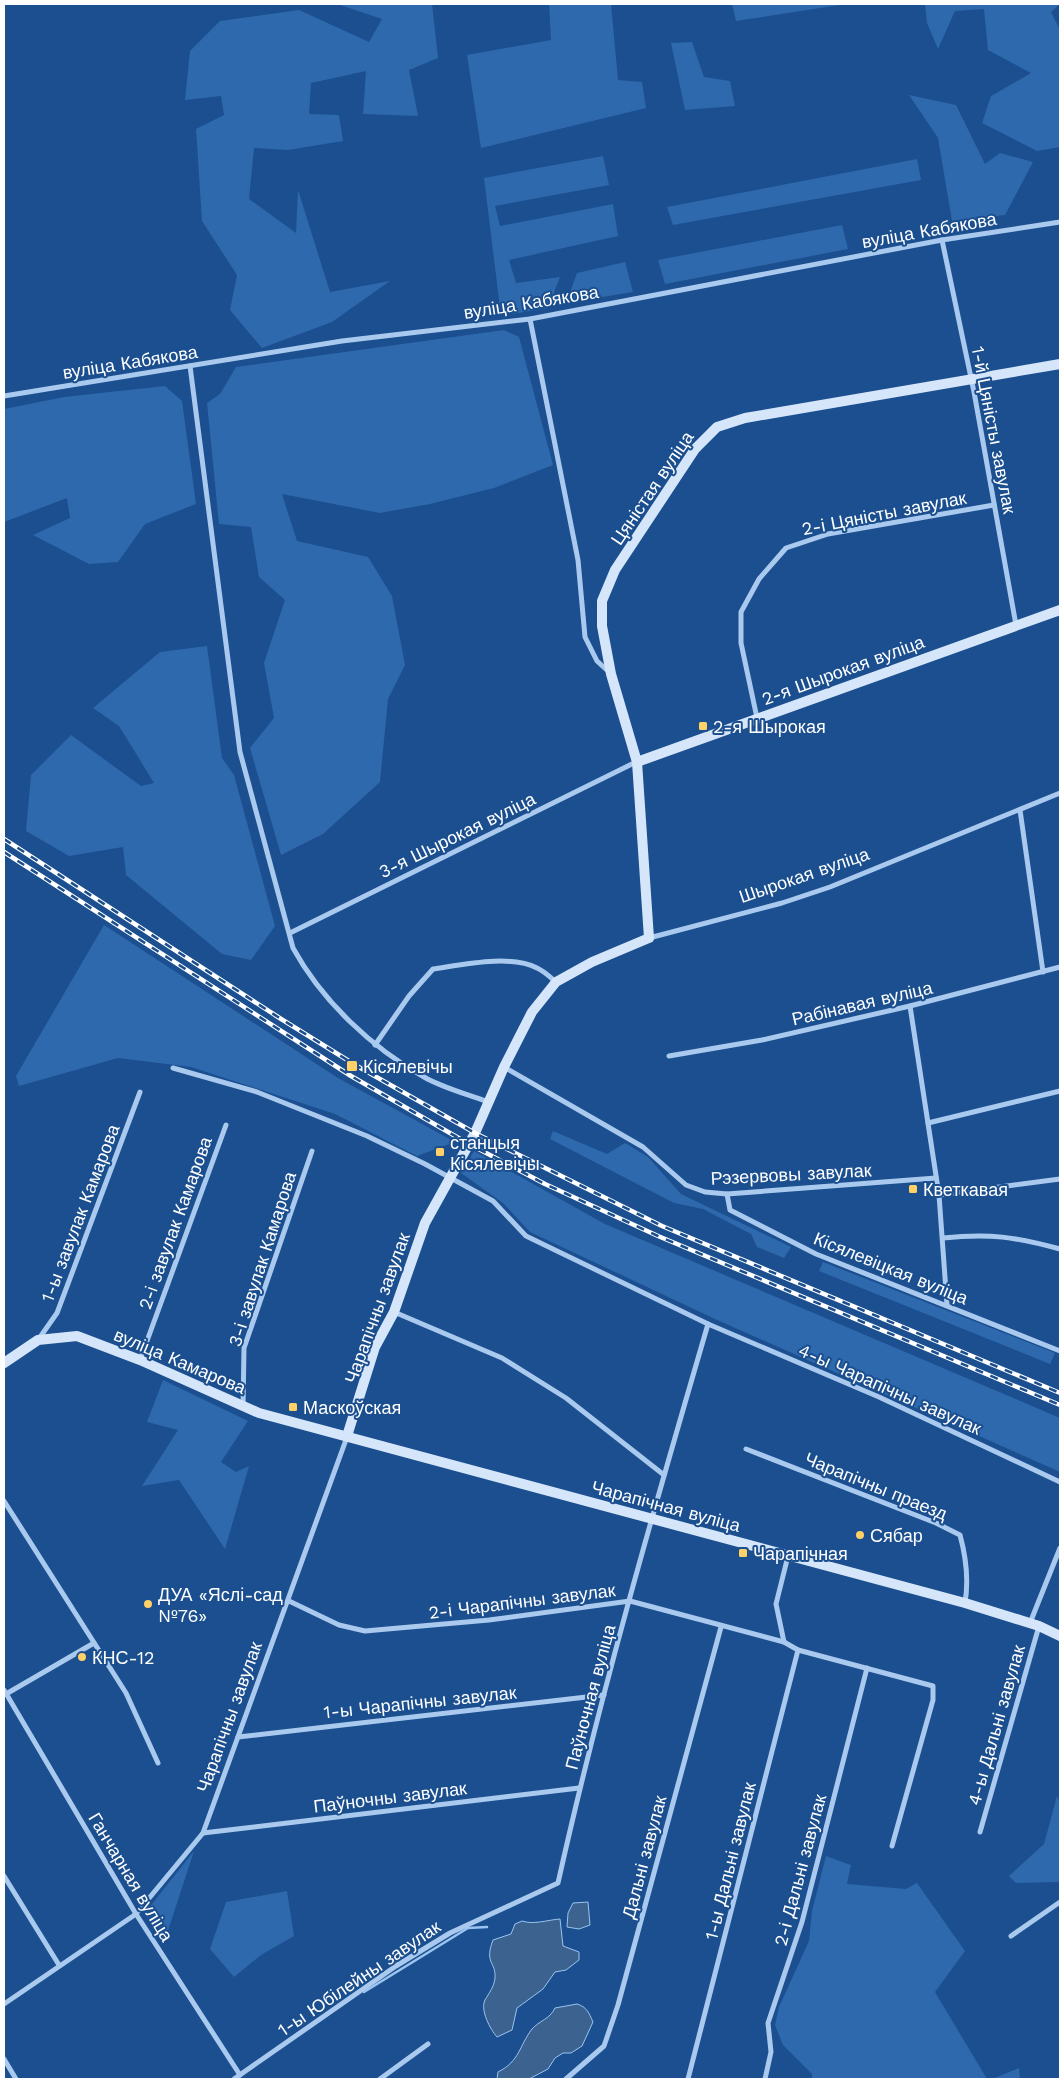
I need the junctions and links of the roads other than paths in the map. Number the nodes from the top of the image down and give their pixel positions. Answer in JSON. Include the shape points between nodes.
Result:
{"nodes":[{"id":1,"x":1060,"y":222,"type":"edge"},
{"id":2,"x":942,"y":240,"type":"junction"},
{"id":3,"x":530,"y":320,"type":"junction"},
{"id":4,"x":1060,"y":364,"type":"edge"},
{"id":5,"x":190,"y":366,"type":"junction"},
{"id":6,"x":972,"y":379,"type":"junction"},
{"id":7,"x":4,"y":396,"type":"edge"},
{"id":8,"x":994,"y":505,"type":"junction"},
{"id":9,"x":1060,"y":610,"type":"edge"},
{"id":10,"x":1016,"y":626,"type":"junction"},
{"id":11,"x":612,"y":674,"type":"junction"},
{"id":12,"x":757,"y":718,"type":"junction"},
{"id":13,"x":637,"y":762,"type":"junction"},
{"id":14,"x":1060,"y":792,"type":"edge"},
{"id":15,"x":1020,"y":810,"type":"junction"},
{"id":16,"x":290,"y":933,"type":"junction"},
{"id":17,"x":649,"y":938,"type":"junction"},
{"id":18,"x":1060,"y":967,"type":"edge"},
{"id":19,"x":1043,"y":972,"type":"junction"},
{"id":20,"x":556,"y":982,"type":"junction"},
{"id":21,"x":910,"y":1006,"type":"junction"},
{"id":22,"x":375,"y":1045,"type":"junction"},
{"id":23,"x":669,"y":1056,"type":"dead end"},
{"id":24,"x":504,"y":1067,"type":"junction"},
{"id":25,"x":173,"y":1068,"type":"dead end"},
{"id":26,"x":1060,"y":1091,"type":"edge"},
{"id":27,"x":140,"y":1092,"type":"dead end"},
{"id":28,"x":488,"y":1102,"type":"junction"},
{"id":29,"x":928,"y":1124,"type":"junction"},
{"id":30,"x":226,"y":1125,"type":"dead end"},
{"id":31,"x":312,"y":1151,"type":"dead end"},
{"id":32,"x":449,"y":1177,"type":"junction"},
{"id":33,"x":936,"y":1178,"type":"junction"},
{"id":34,"x":1060,"y":1179,"type":"edge"},
{"id":35,"x":727,"y":1194,"type":"junction"},
{"id":36,"x":939,"y":1195,"type":"junction"},
{"id":37,"x":943,"y":1238,"type":"junction"},
{"id":38,"x":1060,"y":1250,"type":"edge"},
{"id":39,"x":947,"y":1305,"type":"junction"},
{"id":40,"x":394,"y":1312,"type":"junction"},
{"id":41,"x":708,"y":1324,"type":"junction"},
{"id":42,"x":38,"y":1340,"type":"junction"},
{"id":43,"x":1060,"y":1351,"type":"edge"},
{"id":44,"x":140,"y":1360,"type":"junction"},
{"id":45,"x":4,"y":1363,"type":"edge"},
{"id":46,"x":243,"y":1407,"type":"junction"},
{"id":47,"x":347,"y":1436,"type":"junction"},
{"id":48,"x":746,"y":1449,"type":"dead end"},
{"id":49,"x":664,"y":1475,"type":"junction"},
{"id":50,"x":1060,"y":1482,"type":"edge"},
{"id":51,"x":4,"y":1501,"type":"edge"},
{"id":52,"x":652,"y":1518,"type":"junction"},
{"id":53,"x":1060,"y":1548,"type":"edge"},
{"id":54,"x":788,"y":1556,"type":"junction"},
{"id":55,"x":289,"y":1601,"type":"junction"},
{"id":56,"x":630,"y":1601,"type":"junction"},
{"id":57,"x":965,"y":1603,"type":"junction"},
{"id":58,"x":1034,"y":1625,"type":"junction"},
{"id":59,"x":722,"y":1626,"type":"junction"},
{"id":60,"x":1060,"y":1636,"type":"edge"},
{"id":61,"x":94,"y":1642,"type":"junction"},
{"id":62,"x":784,"y":1642,"type":"junction"},
{"id":63,"x":798,"y":1650,"type":"junction"},
{"id":64,"x":867,"y":1668,"type":"junction"},
{"id":65,"x":5,"y":1692,"type":"edge"},
{"id":66,"x":604,"y":1695,"type":"junction"},
{"id":67,"x":238,"y":1737,"type":"junction"},
{"id":68,"x":158,"y":1763,"type":"dead end"},
{"id":69,"x":579,"y":1788,"type":"junction"},
{"id":70,"x":980,"y":1832,"type":"dead end"},
{"id":71,"x":204,"y":1834,"type":"junction"},
{"id":72,"x":892,"y":1846,"type":"dead end"},
{"id":73,"x":4,"y":1876,"type":"edge"},
{"id":74,"x":558,"y":1883,"type":"joint"},
{"id":75,"x":1060,"y":1902,"type":"edge"},
{"id":76,"x":136,"y":1914,"type":"junction"},
{"id":77,"x":1011,"y":1936,"type":"dead end"},
{"id":78,"x":59,"y":1965,"type":"junction"},
{"id":79,"x":4,"y":2004,"type":"edge"},
{"id":80,"x":428,"y":2044,"type":"dead end"},
{"id":81,"x":4,"y":2060,"type":"edge"},
{"id":82,"x":240,"y":2075,"type":"junction"},
{"id":83,"x":16,"y":2079,"type":"edge"},
{"id":84,"x":234,"y":2079,"type":"edge"},
{"id":85,"x":380,"y":2079,"type":"edge"},
{"id":86,"x":566,"y":2079,"type":"edge"},
{"id":87,"x":688,"y":2079,"type":"edge"},
{"id":88,"x":765,"y":2079,"type":"edge"}],
"edges":[{"from":1,"to":2,"type":"street","name":"вуліца Кабякова"},
{"from":2,"to":3,"type":"street","name":"вуліца Кабякова"},
{"from":2,"to":6,"type":"street","name":"1-й Цяністы завулак"},
{"from":3,"to":5,"type":"street","name":"вуліца Кабякова","via":[[342,341]]},
{"from":3,"to":11,"type":"street","via":[[578,560],[585,637],[597,661]]},
{"from":4,"to":6,"type":"street","name":"Цяністая вуліца"},
{"from":5,"to":7,"type":"street","name":"вуліца Кабякова"},
{"from":5,"to":16,"type":"street","via":[[240,752]]},
{"from":6,"to":8,"type":"street","name":"1-й Цяністы завулак"},
{"from":6,"to":11,"type":"street","name":"Цяністая вуліца","via":[[745,418],[710,432],[679,471],[615,570],[606,590],[602,601],[602,626]]},
{"from":8,"to":10,"type":"street","name":"1-й Цяністы завулак"},
{"from":8,"to":12,"type":"street","name":"2-і Цяністы завулак","via":[[828,534],[786,548],[759,580],[740,612],[741,643]]},
{"from":9,"to":10,"type":"street","name":"2-я Шырокая вуліца"},
{"from":10,"to":12,"type":"street","name":"2-я Шырокая вуліца"},
{"from":11,"to":13,"type":"street","name":"Цяністая вуліца"},
{"from":12,"to":13,"type":"street","name":"2-я Шырокая вуліца"},
{"from":13,"to":16,"type":"street","name":"3-я Шырокая вуліца"},
{"from":13,"to":17,"type":"street","name":"Цяністая вуліца"},
{"from":14,"to":15,"type":"street","name":"Шырокая вуліца"},
{"from":15,"to":17,"type":"street","name":"Шырокая вуліца","via":[[830,887]]},
{"from":15,"to":19,"type":"street"},
{"from":16,"to":22,"type":"street","via":[[302,965],[323,992]]},
{"from":17,"to":20,"type":"street","name":"Шырокая вуліца","via":[[592,962]]},
{"from":18,"to":19,"type":"street","name":"Рабінавая вуліца"},
{"from":19,"to":21,"type":"street","name":"Рабінавая вуліца"},
{"from":20,"to":22,"type":"street","via":[[538,968],[523,962],[433,968]]},
{"from":20,"to":24,"type":"street","name":"Шырокая вуліца","via":[[532,1012]]},
{"from":21,"to":23,"type":"street","name":"Рабінавая вуліца","via":[[762,1040]]},
{"from":21,"to":29,"type":"street"},
{"from":22,"to":28,"type":"street","via":[[425,1078]]},
{"from":24,"to":28,"type":"street","name":"Шырокая вуліца"},
{"from":24,"to":35,"type":"street","name":"Рэзервовы завулак","via":[[643,1147],[686,1185],[705,1192]]},
{"from":25,"to":32,"type":"street","name":"4-ы Чарапічны завулак","via":[[304,1109]]},
{"from":26,"to":29,"type":"street"},
{"from":27,"to":42,"type":"street","name":"1-ы завулак Камарова","via":[[57,1313]]},
{"from":28,"to":32,"type":"street","name":"Шырокая вуліца"},
{"from":29,"to":33,"type":"street"},
{"from":30,"to":44,"type":"street","name":"2-і завулак Камарова"},
{"from":31,"to":46,"type":"street","name":"3-і завулак Камарова","via":[[244,1348]]},
{"from":32,"to":40,"type":"street","name":"Чарапічны завулак","via":[[425,1222]]},
{"from":32,"to":41,"type":"street","name":"4-ы Чарапічны завулак","via":[[492,1201],[526,1236]]},
{"from":33,"to":35,"type":"street","name":"Рэзервовы завулак"},
{"from":33,"to":36,"type":"street"},
{"from":34,"to":36,"type":"street"},
{"from":35,"to":39,"type":"street","name":"Кісялевіцкая вуліца","via":[[730,1210],[816,1254]]},
{"from":36,"to":37,"type":"street"},
{"from":37,"to":38,"type":"street","via":[[990,1235],[1016,1238]]},
{"from":37,"to":39,"type":"street"},
{"from":39,"to":43,"type":"street","name":"Кісялевіцкая вуліца"},
{"from":40,"to":47,"type":"street","name":"Чарапічны завулак","via":[[375,1347]]},
{"from":40,"to":49,"type":"street","via":[[502,1358],[566,1398]]},
{"from":41,"to":49,"type":"street"},
{"from":41,"to":50,"type":"street","name":"4-ы Чарапічны завулак","via":[[879,1396]]},
{"from":42,"to":44,"type":"street","name":"вуліца Камарова","via":[[77,1336]]},
{"from":42,"to":45,"type":"street","name":"вуліца Камарова"},
{"from":44,"to":46,"type":"street","name":"вуліца Камарова"},
{"from":46,"to":47,"type":"street","name":"вуліца Камарова"},
{"from":47,"to":52,"type":"street","name":"Чарапічная вуліца"},
{"from":47,"to":55,"type":"street","name":"Чарапічны завулак"},
{"from":48,"to":57,"type":"street","name":"Чарапічны праезд","via":[[960,1534],[966,1564]]},
{"from":49,"to":52,"type":"street"},
{"from":51,"to":61,"type":"street"},
{"from":52,"to":54,"type":"street","name":"Чарапічная вуліца"},
{"from":52,"to":56,"type":"street","name":"Паўночная вуліца"},
{"from":53,"to":58,"type":"street"},
{"from":54,"to":57,"type":"street","name":"Чарапічная вуліца"},
{"from":54,"to":62,"type":"street","via":[[776,1604]]},
{"from":55,"to":56,"type":"street","name":"2-і Чарапічны завулак","via":[[339,1625],[366,1631],[490,1620]]},
{"from":55,"to":67,"type":"street","name":"Чарапічны завулак"},
{"from":56,"to":59,"type":"street","name":"2-і Чарапічны завулак"},
{"from":56,"to":66,"type":"street","name":"Паўночная вуліца"},
{"from":57,"to":58,"type":"street","name":"Чарапічная вуліца"},
{"from":58,"to":60,"type":"street","name":"Чарапічная вуліца"},
{"from":58,"to":70,"type":"street","name":"4-ы Дальні завулак"},
{"from":59,"to":62,"type":"street","name":"2-і Чарапічны завулак"},
{"from":59,"to":86,"type":"street","name":"Дальні завулак","via":[[604,2046]]},
{"from":61,"to":65,"type":"street"},
{"from":61,"to":68,"type":"street","via":[[126,1693]]},
{"from":62,"to":63,"type":"street","name":"2-і Чарапічны завулак"},
{"from":63,"to":64,"type":"street","name":"2-і Чарапічны завулак"},
{"from":63,"to":87,"type":"street","name":"1-ы Дальні завулак"},
{"from":64,"to":72,"type":"street","name":"2-і Чарапічны завулак","via":[[933,1686],[933,1700]]},
{"from":64,"to":88,"type":"street","name":"2-і Дальні завулак","via":[[802,1922],[768,2023],[772,2052]]},
{"from":65,"to":76,"type":"street","name":"Ганчарная вуліца"},
{"from":66,"to":67,"type":"street","name":"1-ы Чарапічны завулак"},
{"from":66,"to":69,"type":"street","name":"Паўночная вуліца"},
{"from":67,"to":71,"type":"street","name":"Чарапічны завулак"},
{"from":69,"to":71,"type":"street","name":"Паўночны завулак"},
{"from":69,"to":74,"type":"street","name":"Паўночная вуліца"},
{"from":71,"to":76,"type":"street","name":"Чарапічны завулак"},
{"from":73,"to":78,"type":"street"},
{"from":74,"to":82,"type":"street","name":"1-ы Юбілейны завулак","via":[[450,1933],[396,1966]]},
{"from":75,"to":77,"type":"street"},
{"from":76,"to":78,"type":"street","name":"Чарапічны завулак"},
{"from":76,"to":82,"type":"street","name":"Ганчарная вуліца"},
{"from":78,"to":79,"type":"street","name":"Чарапічны завулак"},
{"from":80,"to":85,"type":"street"},
{"from":81,"to":83,"type":"street"},
{"from":82,"to":84,"type":"street","name":"1-ы Юбілейны завулак"}]}
